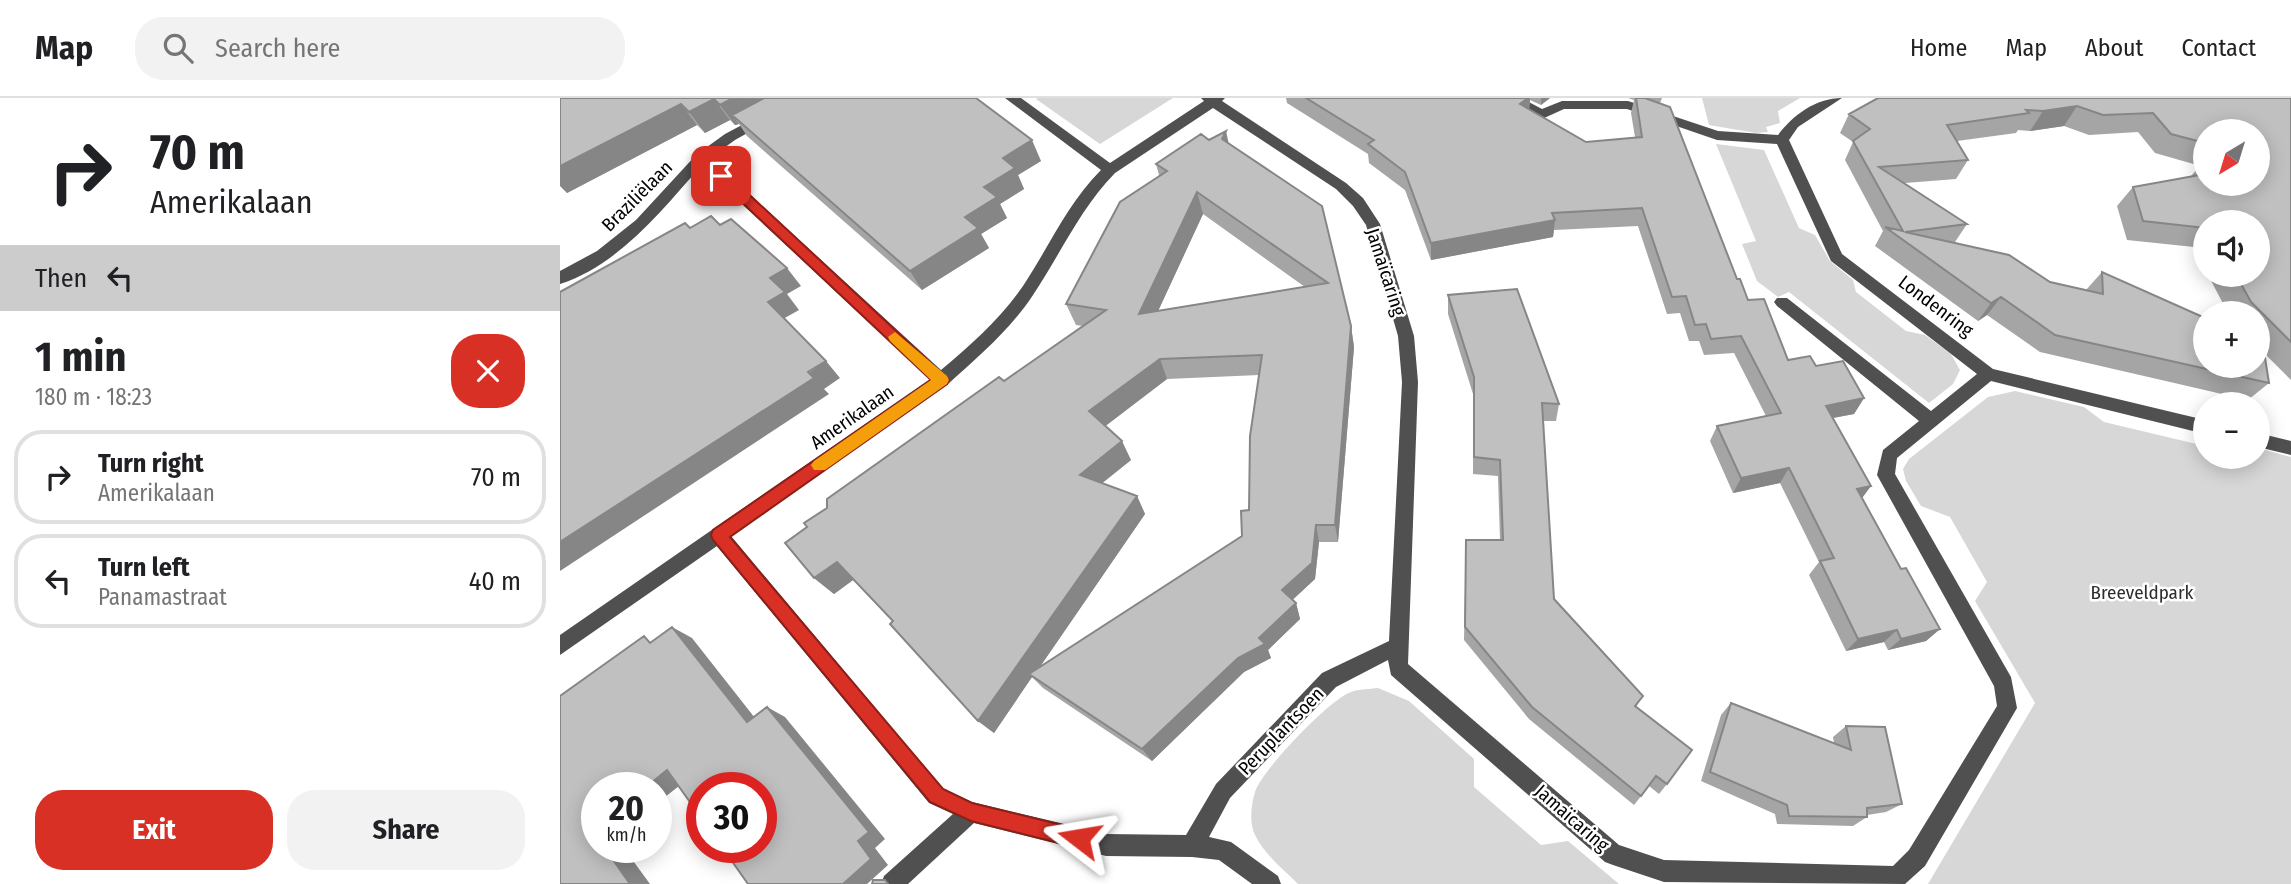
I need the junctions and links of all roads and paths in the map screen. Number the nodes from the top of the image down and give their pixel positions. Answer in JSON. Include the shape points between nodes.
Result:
{"nodes":[{"id":1,"x":803,"y":98,"type":"edge"},
{"id":2,"x":1012,"y":98,"type":"edge"},
{"id":3,"x":1511,"y":98,"type":"edge"},
{"id":4,"x":1835,"y":98,"type":"edge"},
{"id":5,"x":1213,"y":99,"type":"edge"},
{"id":6,"x":1782,"y":140,"type":"junction"},
{"id":7,"x":701,"y":158,"type":"junction"},
{"id":8,"x":1110,"y":170,"type":"junction"},
{"id":9,"x":560,"y":278,"type":"edge"},
{"id":10,"x":1782,"y":302,"type":"dead end"},
{"id":11,"x":1988,"y":374,"type":"junction"},
{"id":12,"x":941,"y":380,"type":"junction"},
{"id":13,"x":1931,"y":421,"type":"junction"},
{"id":14,"x":2193,"y":424,"type":"edge"},
{"id":15,"x":2270,"y":443,"type":"edge"},
{"id":16,"x":2291,"y":448,"type":"edge"},
{"id":17,"x":719,"y":535,"type":"junction"},
{"id":18,"x":560,"y":646,"type":"edge"},
{"id":19,"x":1398,"y":646,"type":"junction"},
{"id":20,"x":971,"y":812,"type":"junction"},
{"id":21,"x":1192,"y":846,"type":"junction"},
{"id":22,"x":892,"y":884,"type":"edge"},
{"id":23,"x":1269,"y":884,"type":"edge"}],
"edges":[{"from":1,"to":7,"type":"street","name":"Braziliëlaan"},
{"from":2,"to":8,"type":"street"},
{"from":3,"to":6,"type":"street","via":[[1542,115],[1562,105],[1628,106],[1717,135]]},
{"from":4,"to":6,"type":"street","via":[[1793,124]]},
{"from":5,"to":8,"type":"street","name":"Amerikalaan"},
{"from":5,"to":19,"type":"street","name":"Jamaïcaring","via":[[1341,186],[1373,224],[1406,336],[1410,382]]},
{"from":6,"to":11,"type":"street","name":"Londenring","via":[[1836,257]]},
{"from":7,"to":9,"type":"street","name":"Braziliëlaan","via":[[641,224],[602,255]]},
{"from":7,"to":12,"type":"street"},
{"from":8,"to":12,"type":"street","name":"Amerikalaan","via":[[1071,215],[997,332]]},
{"from":10,"to":13,"type":"street"},
{"from":11,"to":13,"type":"street","name":"Jamaïcaring"},
{"from":11,"to":14,"type":"street","name":"Londenring"},
{"from":12,"to":17,"type":"street","name":"Amerikalaan"},
{"from":13,"to":19,"type":"street","name":"Jamaïcaring","via":[[1889,455],[1886,475],[1993,662],[2004,684],[2007,708],[1917,858],[1897,877],[1664,871],[1613,854],[1398,668]]},
{"from":15,"to":16,"type":"street"},
{"from":17,"to":18,"type":"street","name":"Amerikalaan"},
{"from":17,"to":20,"type":"street","via":[[936,796]]},
{"from":19,"to":21,"type":"street","name":"Peruplantsoen","via":[[1329,680],[1223,791]]},
{"from":20,"to":21,"type":"street","via":[[1106,845]]},
{"from":20,"to":22,"type":"street"},
{"from":21,"to":23,"type":"street","via":[[1223,850]]}]}
